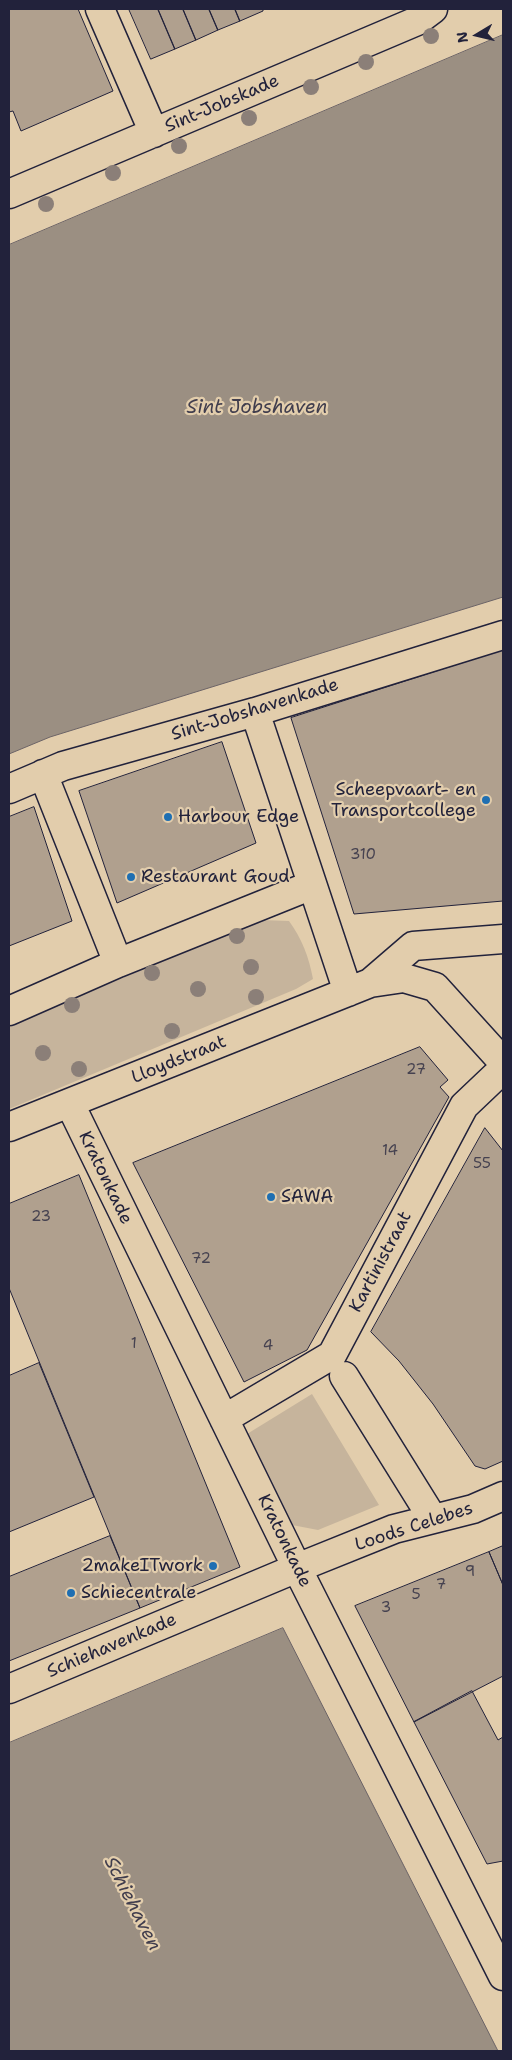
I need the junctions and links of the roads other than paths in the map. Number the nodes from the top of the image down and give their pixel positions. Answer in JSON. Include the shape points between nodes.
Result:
{"nodes":[{"id":1,"x":100,"y":9,"type":"edge"},
{"id":2,"x":433,"y":9,"type":"edge"},
{"id":3,"x":154,"y":133,"type":"junction"},
{"id":4,"x":9,"y":194,"type":"edge"},
{"id":5,"x":503,"y":634,"type":"edge"},
{"id":6,"x":255,"y":712,"type":"junction"},
{"id":7,"x":44,"y":774,"type":"junction"},
{"id":8,"x":9,"y":789,"type":"edge"},
{"id":9,"x":312,"y":885,"type":"junction"},
{"id":10,"x":503,"y":939,"type":"edge"},
{"id":11,"x":118,"y":963,"type":"junction"},
{"id":12,"x":359,"y":988,"type":"junction"},
{"id":13,"x":9,"y":1011,"type":"edge"},
{"id":14,"x":503,"y":1062,"type":"edge"},
{"id":15,"x":503,"y":1069,"type":"edge"},
{"id":16,"x":70,"y":1104,"type":"junction"},
{"id":17,"x":9,"y":1127,"type":"edge"},
{"id":18,"x":344,"y":1376,"type":"dead end"},
{"id":19,"x":224,"y":1419,"type":"junction"},
{"id":20,"x":503,"y":1496,"type":"edge"},
{"id":21,"x":433,"y":1519,"type":"junction"},
{"id":22,"x":297,"y":1568,"type":"junction"},
{"id":23,"x":9,"y":1689,"type":"edge"},
{"id":24,"x":503,"y":1976,"type":"edge"}],
"edges":[{"from":1,"to":3,"type":"street"},
{"from":2,"to":3,"type":"street","name":"Sint-Jobskade","via":[[417,21]]},
{"from":3,"to":4,"type":"street","name":"Sint-Jobskade"},
{"from":5,"to":6,"type":"street","name":"Sint-Jobshavenkade"},
{"from":6,"to":7,"type":"street","name":"Sint-Jobshavenkade"},
{"from":6,"to":9,"type":"street"},
{"from":7,"to":8,"type":"street","name":"Sint-Jobshavenkade"},
{"from":7,"to":11,"type":"street"},
{"from":9,"to":11,"type":"street"},
{"from":9,"to":12,"type":"street"},
{"from":10,"to":12,"type":"street","name":"Lloydstraat","via":[[413,946]]},
{"from":11,"to":13,"type":"street"},
{"from":12,"to":14,"type":"street","name":"Lloydstraat","via":[[404,978],[434,987]]},
{"from":12,"to":16,"type":"street","name":"Lloydstraat"},
{"from":15,"to":19,"type":"street","name":"Kartinistraat","via":[[464,1106],[332,1355]]},
{"from":16,"to":17,"type":"street","name":"Lloydstraat"},
{"from":16,"to":19,"type":"street","name":"Kratonkade"},
{"from":18,"to":21,"type":"street"},
{"from":19,"to":22,"type":"street","name":"Kratonkade"},
{"from":20,"to":21,"type":"street","name":"Loods Celebes","via":[[473,1509]]},
{"from":21,"to":22,"type":"street","name":"Loods Celebes","via":[[394,1529]]},
{"from":22,"to":23,"type":"street","name":"Schiehavenkade"},
{"from":22,"to":24,"type":"street","name":"Kratonkade"}]}
